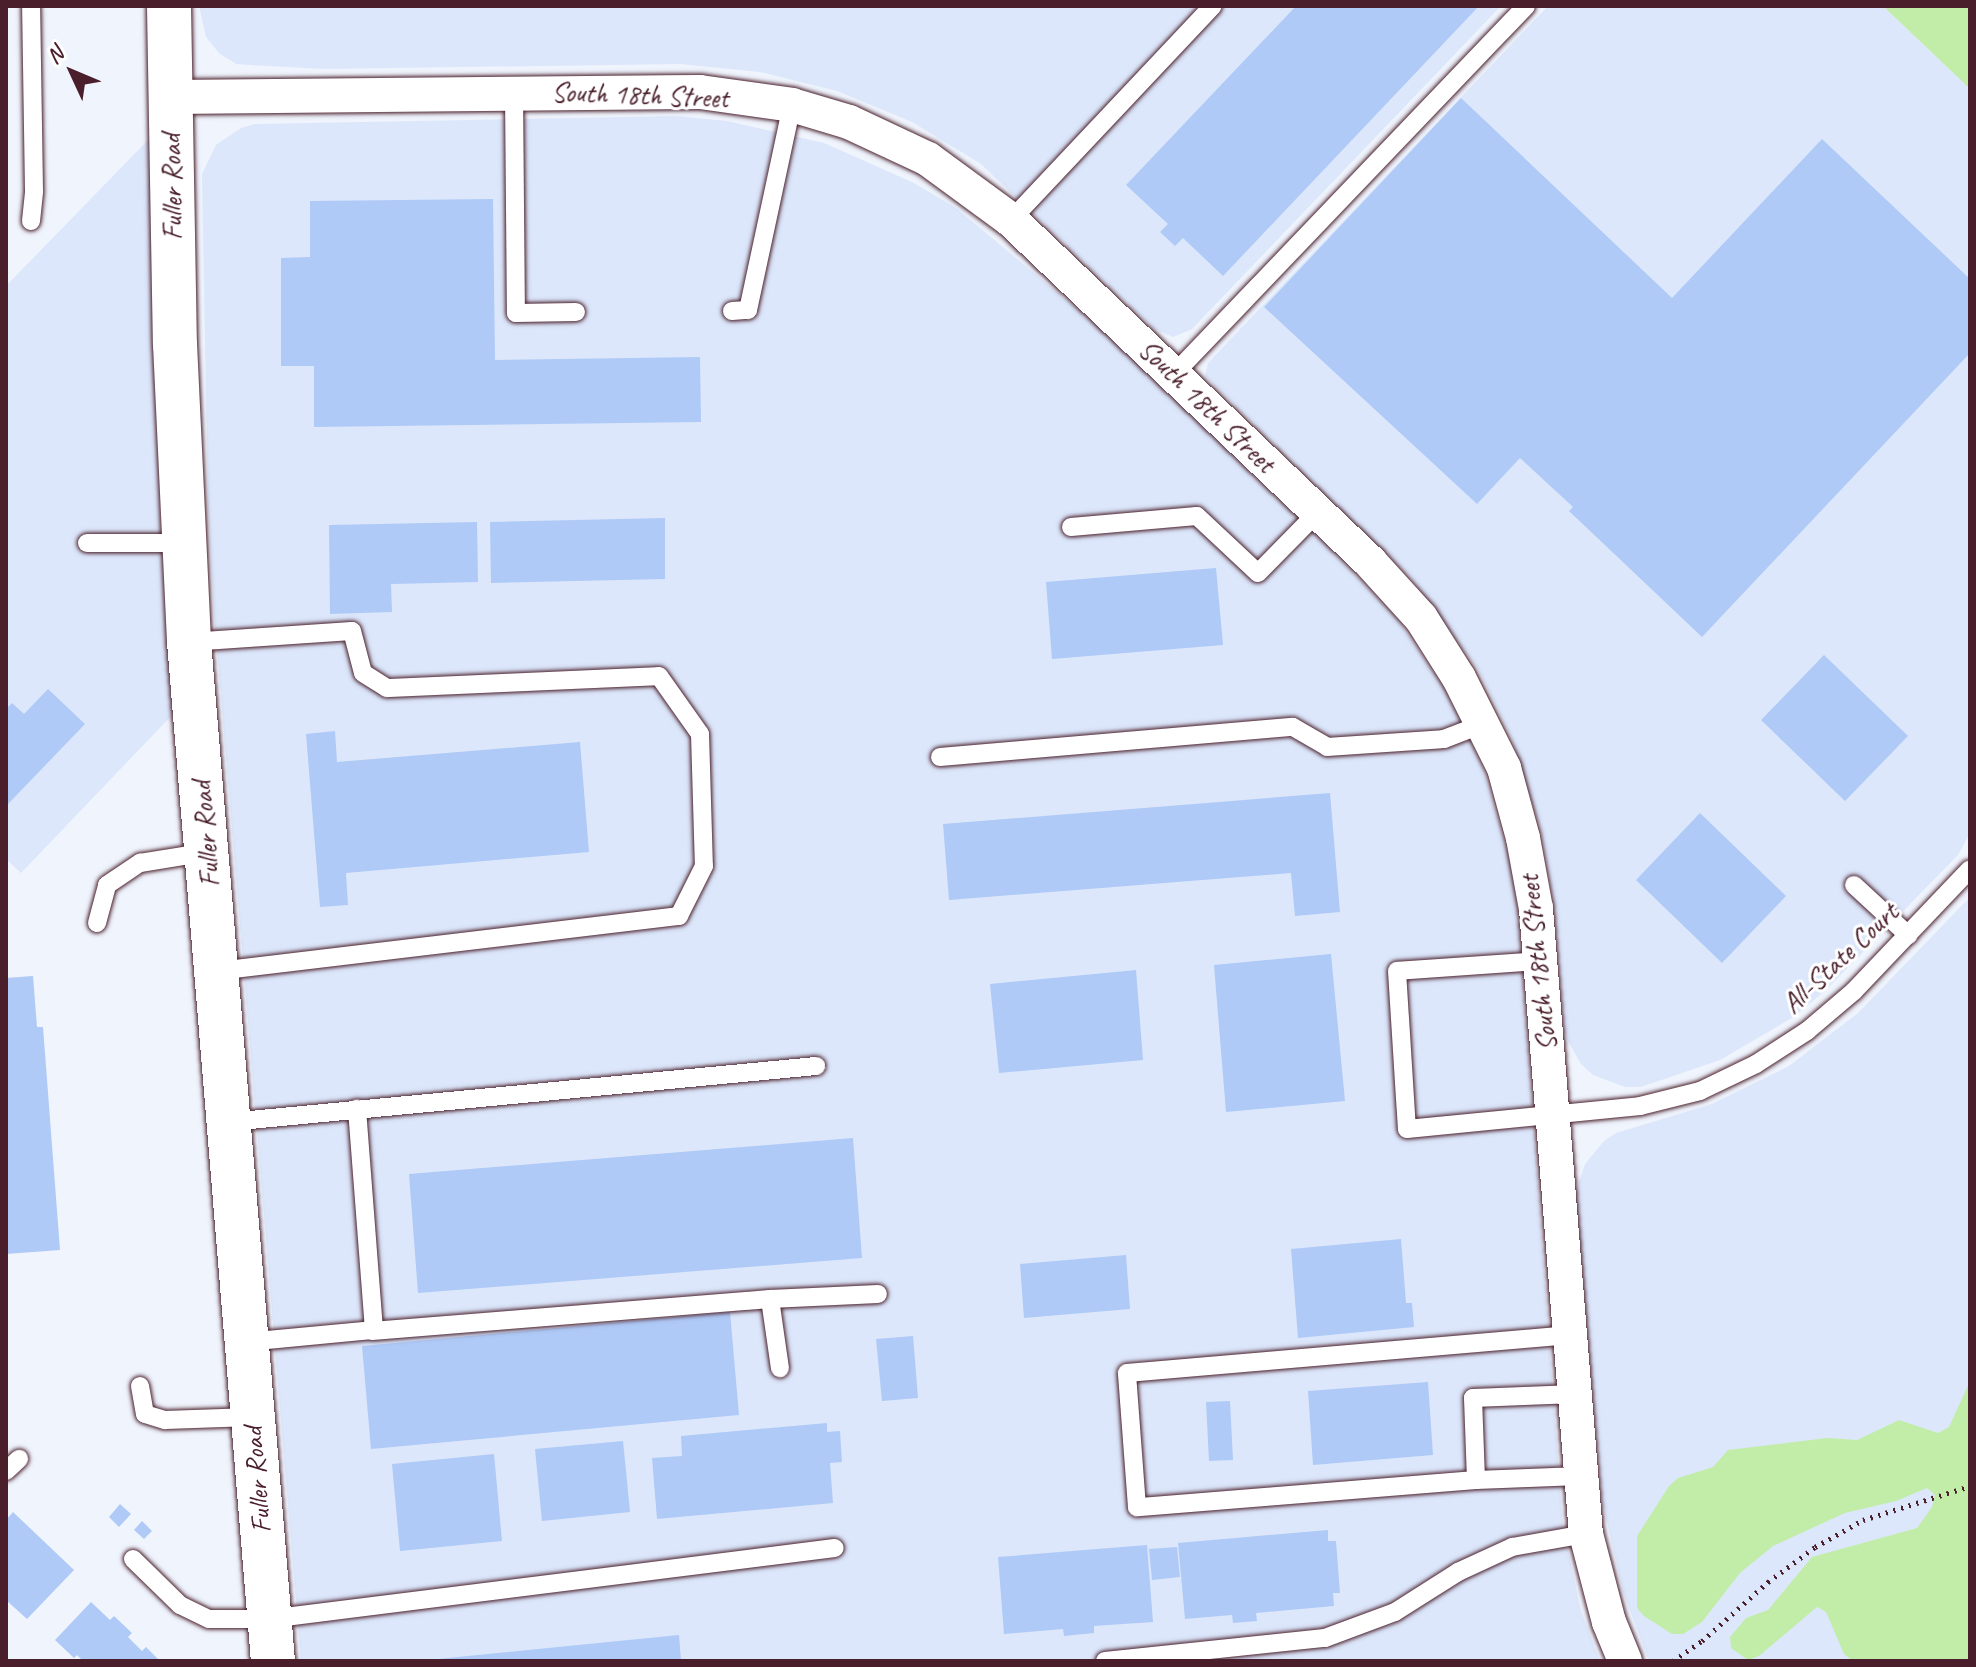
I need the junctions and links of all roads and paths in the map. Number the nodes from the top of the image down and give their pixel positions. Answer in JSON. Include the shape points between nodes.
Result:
{"nodes":[{"id":1,"x":31,"y":6,"type":"edge"},
{"id":2,"x":169,"y":6,"type":"edge"},
{"id":3,"x":1213,"y":6,"type":"edge"},
{"id":4,"x":1526,"y":6,"type":"edge"},
{"id":5,"x":514,"y":92,"type":"junction"},
{"id":6,"x":171,"y":97,"type":"junction"},
{"id":7,"x":792,"y":105,"type":"junction"},
{"id":8,"x":1011,"y":220,"type":"junction"},
{"id":9,"x":31,"y":221,"type":"dead end"},
{"id":10,"x":732,"y":311,"type":"dead end"},
{"id":11,"x":576,"y":312,"type":"dead end"},
{"id":12,"x":1174,"y":374,"type":"junction"},
{"id":13,"x":1318,"y":512,"type":"junction"},
{"id":14,"x":1071,"y":527,"type":"dead end"},
{"id":15,"x":87,"y":543,"type":"dead end"},
{"id":16,"x":185,"y":543,"type":"junction"},
{"id":17,"x":189,"y":642,"type":"junction"},
{"id":18,"x":1483,"y":724,"type":"junction"},
{"id":19,"x":940,"y":757,"type":"dead end"},
{"id":20,"x":207,"y":852,"type":"junction"},
{"id":21,"x":1970,"y":869,"type":"edge"},
{"id":22,"x":1854,"y":885,"type":"dead end"},
{"id":23,"x":97,"y":923,"type":"dead end"},
{"id":24,"x":1908,"y":935,"type":"junction"},
{"id":25,"x":1540,"y":961,"type":"junction"},
{"id":26,"x":217,"y":971,"type":"junction"},
{"id":27,"x":816,"y":1066,"type":"dead end"},
{"id":28,"x":357,"y":1109,"type":"junction"},
{"id":29,"x":1551,"y":1117,"type":"junction"},
{"id":30,"x":229,"y":1122,"type":"junction"},
{"id":31,"x":878,"y":1294,"type":"dead end"},
{"id":32,"x":770,"y":1299,"type":"junction"},
{"id":33,"x":372,"y":1331,"type":"junction"},
{"id":34,"x":1570,"y":1335,"type":"junction"},
{"id":35,"x":246,"y":1342,"type":"junction"},
{"id":36,"x":780,"y":1368,"type":"dead end"},
{"id":37,"x":140,"y":1386,"type":"dead end"},
{"id":38,"x":1575,"y":1394,"type":"junction"},
{"id":39,"x":252,"y":1417,"type":"junction"},
{"id":40,"x":1580,"y":1476,"type":"junction"},
{"id":41,"x":1476,"y":1480,"type":"junction"},
{"id":42,"x":1970,"y":1486,"type":"edge"},
{"id":43,"x":1586,"y":1534,"type":"junction"},
{"id":44,"x":835,"y":1548,"type":"dead end"},
{"id":45,"x":133,"y":1559,"type":"dead end"},
{"id":46,"x":271,"y":1640,"type":"edge"},
{"id":47,"x":1105,"y":1661,"type":"edge"},
{"id":48,"x":1625,"y":1661,"type":"edge"},
{"id":49,"x":1673,"y":1661,"type":"edge"}],
"edges":[{"from":1,"to":9,"type":"lane"},
{"from":2,"to":6,"type":"street","name":"Fuller Road"},
{"from":3,"to":8,"type":"lane"},
{"from":4,"to":12,"type":"lane"},
{"from":5,"to":6,"type":"street","name":"South 18th Street"},
{"from":5,"to":7,"type":"street","name":"South 18th Street","via":[[700,92]]},
{"from":5,"to":11,"type":"lane","via":[[516,313]]},
{"from":6,"to":16,"type":"street","name":"Fuller Road"},
{"from":7,"to":8,"type":"street","name":"South 18th Street","via":[[849,122],[928,159]]},
{"from":7,"to":10,"type":"lane","via":[[748,310]]},
{"from":8,"to":12,"type":"street","name":"South 18th Street"},
{"from":12,"to":13,"type":"street","name":"South 18th Street"},
{"from":13,"to":14,"type":"lane","via":[[1258,573],[1197,516]]},
{"from":13,"to":18,"type":"street","name":"South 18th Street","via":[[1421,618]]},
{"from":15,"to":16,"type":"lane"},
{"from":16,"to":17,"type":"street","name":"Fuller Road"},
{"from":17,"to":20,"type":"street","name":"Fuller Road"},
{"from":17,"to":26,"type":"lane","via":[[352,631],[363,673],[387,688],[659,676],[700,734],[704,866],[679,916]]},
{"from":18,"to":19,"type":"lane","via":[[1444,739],[1327,747],[1293,727]]},
{"from":18,"to":25,"type":"street","name":"South 18th Street","via":[[1504,768],[1523,838]]},
{"from":20,"to":23,"type":"lane","via":[[140,863],[107,885]]},
{"from":20,"to":26,"type":"street","name":"Fuller Road"},
{"from":21,"to":24,"type":"lane","name":"All-State Court"},
{"from":22,"to":24,"type":"lane"},
{"from":24,"to":29,"type":"lane","name":"All-State Court","via":[[1807,1031],[1756,1064],[1685,1095]]},
{"from":25,"to":29,"type":"street","name":"South 18th Street"},
{"from":25,"to":29,"type":"lane","name":"All-State Court","via":[[1397,971],[1407,1129]]},
{"from":26,"to":30,"type":"street","name":"Fuller Road"},
{"from":27,"to":28,"type":"lane"},
{"from":28,"to":30,"type":"lane"},
{"from":28,"to":33,"type":"lane"},
{"from":29,"to":34,"type":"street","name":"South 18th Street"},
{"from":30,"to":35,"type":"street","name":"Fuller Road"},
{"from":31,"to":32,"type":"lane"},
{"from":32,"to":33,"type":"lane"},
{"from":32,"to":36,"type":"lane"},
{"from":33,"to":35,"type":"lane"},
{"from":34,"to":38,"type":"street","name":"South 18th Street"},
{"from":34,"to":41,"type":"lane","via":[[1127,1373],[1137,1507]]},
{"from":35,"to":39,"type":"street","name":"Fuller Road"},
{"from":37,"to":39,"type":"lane","via":[[145,1414],[165,1420]]},
{"from":38,"to":40,"type":"street","name":"South 18th Street"},
{"from":38,"to":41,"type":"lane","via":[[1473,1398]]},
{"from":39,"to":46,"type":"street","name":"Fuller Road"},
{"from":40,"to":41,"type":"lane"},
{"from":40,"to":43,"type":"street","name":"South 18th Street"},
{"from":42,"to":49,"type":"path","via":[[1863,1520],[1815,1547]]},
{"from":43,"to":47,"type":"lane","via":[[1512,1547],[1458,1572],[1395,1612],[1325,1638]]},
{"from":43,"to":48,"type":"street","name":"South 18th Street"},
{"from":44,"to":46,"type":"lane"},
{"from":45,"to":46,"type":"lane","via":[[180,1605]]}]}
